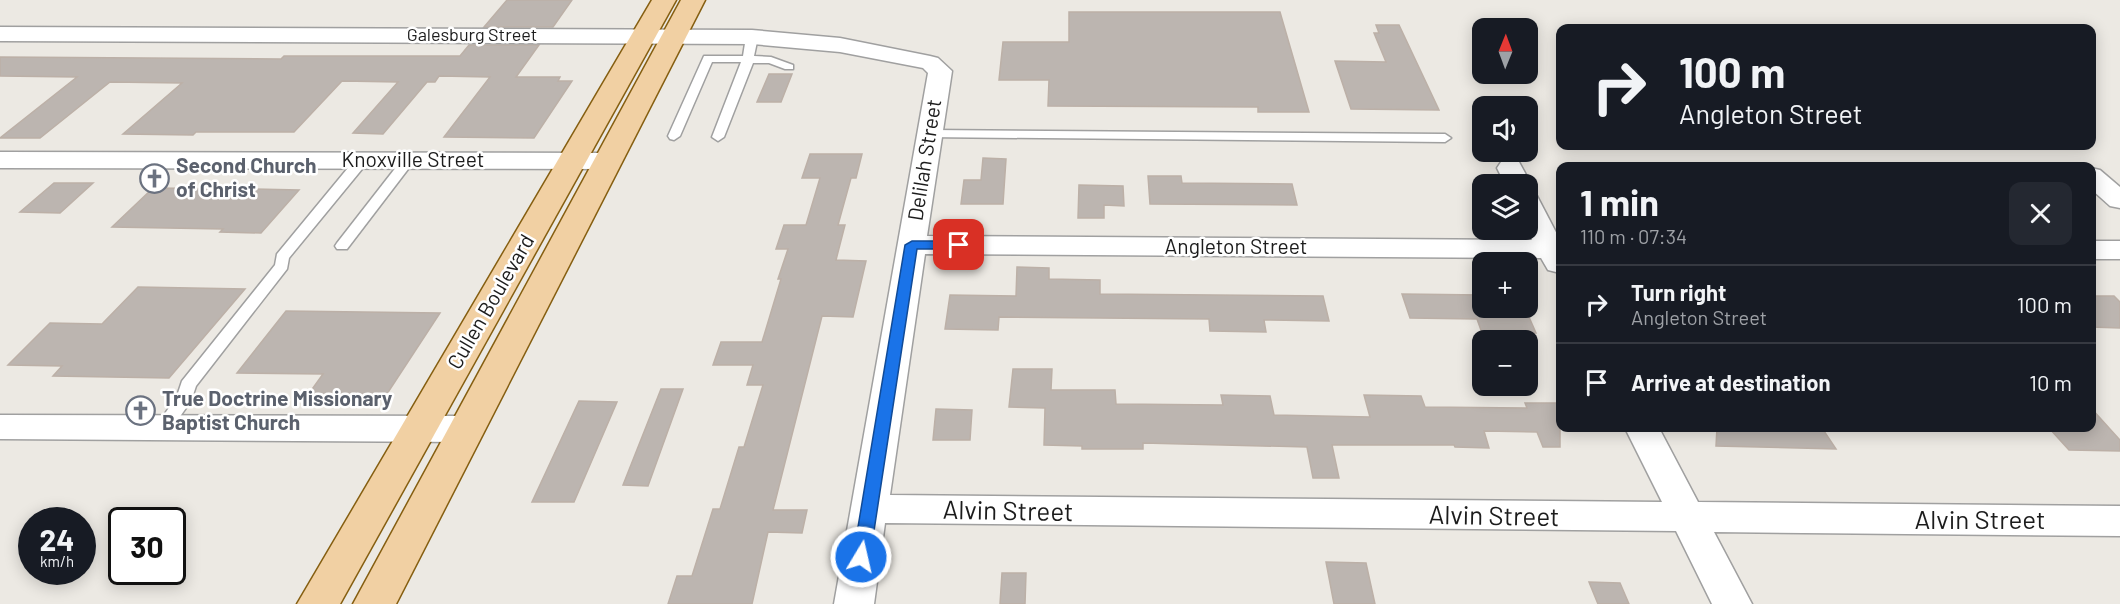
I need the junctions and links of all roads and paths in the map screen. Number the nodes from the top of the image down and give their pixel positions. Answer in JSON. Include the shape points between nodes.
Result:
{"nodes":[{"id":1,"x":664,"y":0,"type":"edge"},
{"id":2,"x":693,"y":0,"type":"edge"},
{"id":3,"x":0,"y":34,"type":"edge"},
{"id":4,"x":659,"y":35,"type":"junction"},
{"id":5,"x":752,"y":36,"type":"junction"},
{"id":6,"x":748,"y":60,"type":"junction"},
{"id":7,"x":789,"y":67,"type":"dead end"},
{"id":8,"x":940,"y":71,"type":"joint"},
{"id":9,"x":930,"y":135,"type":"junction"},
{"id":10,"x":674,"y":136,"type":"dead end"},
{"id":11,"x":718,"y":137,"type":"dead end"},
{"id":12,"x":1444,"y":138,"type":"dead end"},
{"id":13,"x":0,"y":160,"type":"edge"},
{"id":14,"x":362,"y":160,"type":"junction"},
{"id":15,"x":410,"y":160,"type":"junction"},
{"id":16,"x":572,"y":160,"type":"junction"},
{"id":17,"x":609,"y":160,"type":"junction"},
{"id":18,"x":2096,"y":180,"type":"edge"},
{"id":19,"x":2120,"y":200,"type":"edge"},
{"id":20,"x":1538,"y":221,"type":"edge"},
{"id":21,"x":912,"y":245,"type":"junction"},
{"id":22,"x":342,"y":246,"type":"dead end"},
{"id":23,"x":2096,"y":250,"type":"edge"},
{"id":24,"x":2120,"y":250,"type":"edge"},
{"id":25,"x":1556,"y":253,"type":"edge"},
{"id":26,"x":1556,"y":255,"type":"edge"},
{"id":27,"x":0,"y":427,"type":"edge"},
{"id":28,"x":163,"y":428,"type":"junction"},
{"id":29,"x":417,"y":429,"type":"junction"},
{"id":30,"x":466,"y":429,"type":"junction"},
{"id":31,"x":1644,"y":432,"type":"edge"},
{"id":32,"x":869,"y":510,"type":"junction"},
{"id":33,"x":1688,"y":518,"type":"junction"},
{"id":34,"x":2120,"y":520,"type":"edge"},
{"id":35,"x":318,"y":604,"type":"edge"},
{"id":36,"x":374,"y":604,"type":"edge"},
{"id":37,"x":854,"y":604,"type":"edge"},
{"id":38,"x":1732,"y":604,"type":"edge"}],
"edges":[{"from":1,"to":4,"type":"main road","name":"Cullen Boulevard"},
{"from":2,"to":4,"type":"main road","name":"Cullen Boulevard"},
{"from":3,"to":4,"type":"street","name":"Galesburg Street"},
{"from":4,"to":5,"type":"street","name":"Galesburg Street"},
{"from":4,"to":16,"type":"main road","name":"Cullen Boulevard"},
{"from":4,"to":17,"type":"main road","name":"Cullen Boulevard"},
{"from":5,"to":6,"type":"lane"},
{"from":5,"to":8,"type":"street","name":"Galesburg Street","via":[[840,45],[930,63]]},
{"from":6,"to":7,"type":"lane","via":[[771,60]]},
{"from":6,"to":10,"type":"lane","via":[[708,58]]},
{"from":6,"to":11,"type":"lane"},
{"from":8,"to":9,"type":"street","name":"Delilah Street"},
{"from":9,"to":12,"type":"lane"},
{"from":9,"to":21,"type":"street","name":"Delilah Street"},
{"from":13,"to":14,"type":"street","name":"Knoxville Street"},
{"from":14,"to":15,"type":"street","name":"Knoxville Street"},
{"from":14,"to":28,"type":"lane","via":[[282,257],[282,266],[188,385],[185,397]]},
{"from":15,"to":16,"type":"street","name":"Knoxville Street"},
{"from":15,"to":22,"type":"lane"},
{"from":16,"to":17,"type":"street","name":"Knoxville Street"},
{"from":16,"to":29,"type":"main road","name":"Cullen Boulevard"},
{"from":17,"to":30,"type":"main road","name":"Cullen Boulevard"},
{"from":18,"to":19,"type":"street"},
{"from":20,"to":25,"type":"street"},
{"from":21,"to":26,"type":"street","name":"Angleton Street"},
{"from":21,"to":32,"type":"street","name":"Delilah Street"},
{"from":23,"to":24,"type":"street"},
{"from":27,"to":28,"type":"street"},
{"from":28,"to":29,"type":"street"},
{"from":29,"to":30,"type":"street"},
{"from":29,"to":35,"type":"main road","name":"Cullen Boulevard"},
{"from":30,"to":36,"type":"main road","name":"Cullen Boulevard"},
{"from":31,"to":33,"type":"street"},
{"from":32,"to":33,"type":"street","name":"Alvin Street"},
{"from":32,"to":37,"type":"street","name":"Delilah Street"},
{"from":33,"to":34,"type":"street","name":"Alvin Street"},
{"from":33,"to":38,"type":"street"}]}
